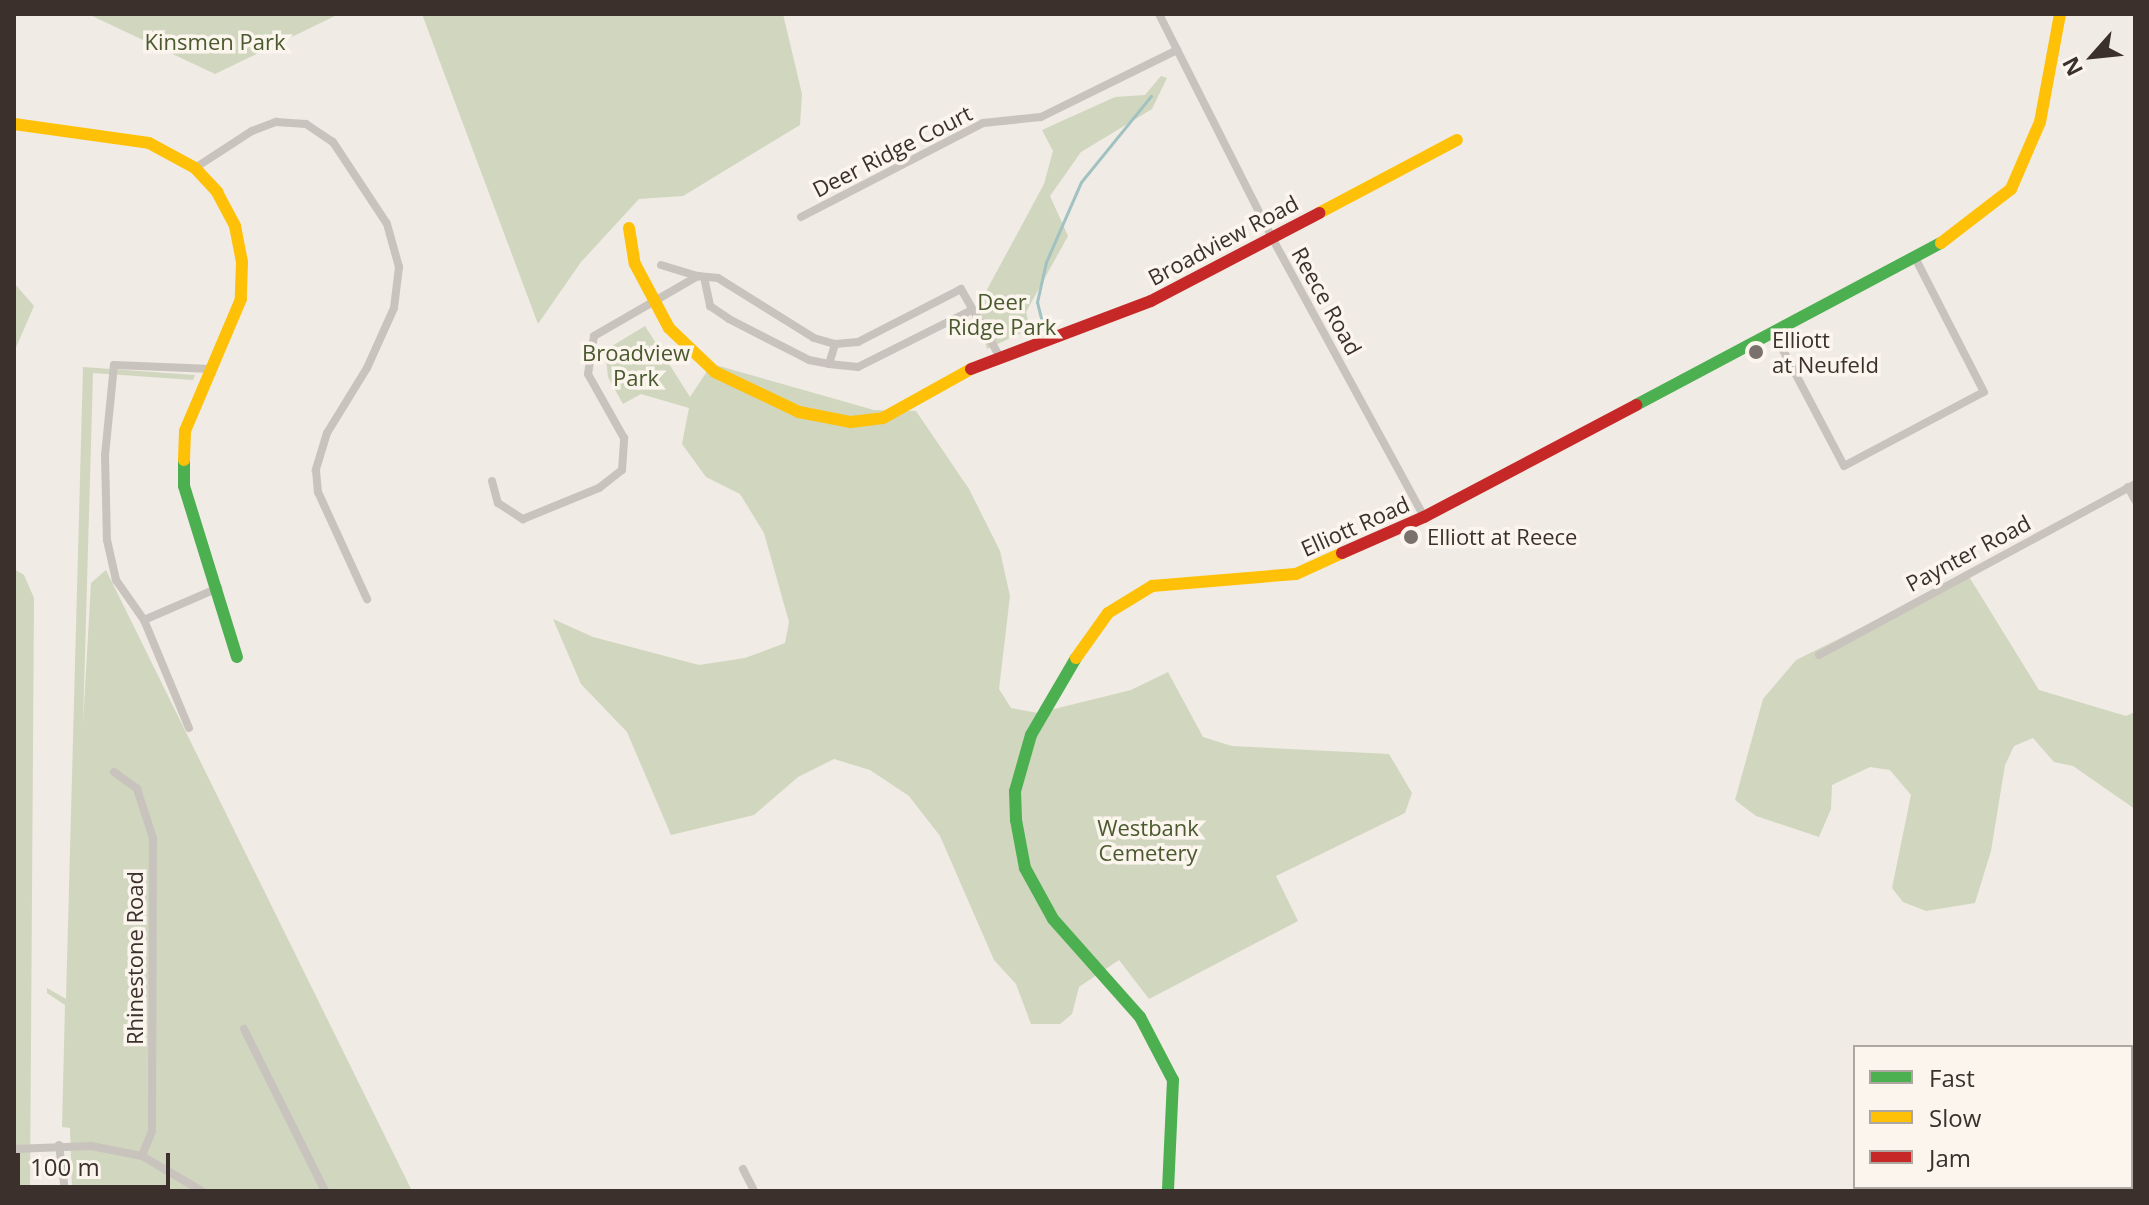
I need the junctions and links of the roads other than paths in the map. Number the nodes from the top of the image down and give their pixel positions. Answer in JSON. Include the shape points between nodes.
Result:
{"nodes":[{"id":1,"x":1159,"y":14,"type":"edge"},
{"id":2,"x":2060,"y":14,"type":"edge"},
{"id":3,"x":1177,"y":50,"type":"junction"},
{"id":4,"x":14,"y":124,"type":"edge"},
{"id":5,"x":1457,"y":140,"type":"dead end"},
{"id":6,"x":195,"y":168,"type":"junction"},
{"id":7,"x":801,"y":217,"type":"dead end"},
{"id":8,"x":629,"y":228,"type":"dead end"},
{"id":9,"x":1271,"y":236,"type":"junction"},
{"id":10,"x":1914,"y":256,"type":"junction"},
{"id":11,"x":661,"y":265,"type":"dead end"},
{"id":12,"x":701,"y":276,"type":"junction"},
{"id":13,"x":653,"y":302,"type":"junction"},
{"id":14,"x":970,"y":311,"type":"junction"},
{"id":15,"x":1774,"y":333,"type":"junction"},
{"id":16,"x":835,"y":344,"type":"junction"},
{"id":17,"x":1000,"y":357,"type":"junction"},
{"id":18,"x":829,"y":364,"type":"junction"},
{"id":19,"x":212,"y":369,"type":"junction"},
{"id":20,"x":492,"y":481,"type":"dead end"},
{"id":21,"x":2132,"y":486,"type":"edge"},
{"id":22,"x":2135,"y":500,"type":"edge"},
{"id":23,"x":1424,"y":517,"type":"junction"},
{"id":24,"x":218,"y":588,"type":"junction"},
{"id":25,"x":367,"y":599,"type":"dead end"},
{"id":26,"x":144,"y":620,"type":"junction"},
{"id":27,"x":1819,"y":655,"type":"dead end"},
{"id":28,"x":237,"y":657,"type":"dead end"},
{"id":29,"x":189,"y":728,"type":"dead end"},
{"id":30,"x":114,"y":772,"type":"dead end"},
{"id":31,"x":244,"y":1029,"type":"dead end"},
{"id":32,"x":59,"y":1145,"type":"junction"},
{"id":33,"x":14,"y":1149,"type":"edge"},
{"id":34,"x":142,"y":1156,"type":"junction"},
{"id":35,"x":743,"y":1169,"type":"dead end"},
{"id":36,"x":65,"y":1191,"type":"edge"},
{"id":37,"x":202,"y":1191,"type":"edge"},
{"id":38,"x":325,"y":1191,"type":"edge"},
{"id":39,"x":754,"y":1191,"type":"edge"},
{"id":40,"x":1168,"y":1191,"type":"edge"}],
"edges":[{"from":1,"to":3,"type":"street","name":"Reece Road"},
{"from":2,"to":10,"type":"street","name":"Elliott Road","via":[[2040,122],[2011,189],[1952,237]]},
{"from":3,"to":7,"type":"street","name":"Deer Ridge Court","via":[[1041,117],[983,123]]},
{"from":3,"to":9,"type":"street","name":"Reece Road"},
{"from":4,"to":6,"type":"street","via":[[125,136]]},
{"from":5,"to":9,"type":"street","name":"Broadview Road"},
{"from":6,"to":19,"type":"street","via":[[217,192],[235,226],[242,262],[241,299]]},
{"from":6,"to":25,"type":"street","via":[[252,131],[276,122],[306,124],[333,142],[387,224],[399,267],[394,308],[367,368],[327,433],[316,470],[318,492]]},
{"from":8,"to":13,"type":"street","name":"Broadview Road","via":[[635,264]]},
{"from":9,"to":17,"type":"street","name":"Broadview Road","via":[[1151,301]]},
{"from":9,"to":23,"type":"street","name":"Reece Road"},
{"from":10,"to":15,"type":"street","name":"Elliott Road"},
{"from":10,"to":15,"type":"street","via":[[1984,392],[1844,466]]},
{"from":11,"to":12,"type":"street"},
{"from":12,"to":13,"type":"street"},
{"from":12,"to":16,"type":"street","via":[[718,278],[814,338]]},
{"from":12,"to":18,"type":"street","via":[[710,306],[809,360]]},
{"from":13,"to":17,"type":"street","name":"Broadview Road","via":[[669,328],[715,372],[799,412],[851,422],[883,418],[958,374]]},
{"from":13,"to":20,"type":"street","via":[[594,336],[588,374],[624,438],[622,470],[599,488],[523,519],[498,503]]},
{"from":14,"to":16,"type":"street","via":[[961,289],[858,342]]},
{"from":14,"to":17,"type":"street"},
{"from":14,"to":18,"type":"street","via":[[858,367]]},
{"from":15,"to":23,"type":"street","name":"Elliott Road"},
{"from":16,"to":18,"type":"street"},
{"from":19,"to":24,"type":"street","via":[[185,431],[184,486]]},
{"from":19,"to":26,"type":"street","via":[[114,365],[105,455],[107,540],[116,580]]},
{"from":21,"to":22,"type":"street"},
{"from":21,"to":27,"type":"street","name":"Paynter Road"},
{"from":23,"to":40,"type":"street","name":"Elliott Road","via":[[1296,574],[1168,583],[1136,593],[1108,613],[1052,692],[1031,735],[1015,791],[1025,868],[1053,919],[1140,1017],[1173,1080]]},
{"from":24,"to":26,"type":"street"},
{"from":24,"to":28,"type":"street"},
{"from":26,"to":29,"type":"street"},
{"from":30,"to":34,"type":"street","name":"Rhinestone Road","via":[[137,789],[153,838],[152,1131]]},
{"from":31,"to":38,"type":"street"},
{"from":32,"to":33,"type":"street"},
{"from":32,"to":34,"type":"street"},
{"from":32,"to":36,"type":"street"},
{"from":34,"to":37,"type":"street"},
{"from":35,"to":39,"type":"street"}]}
